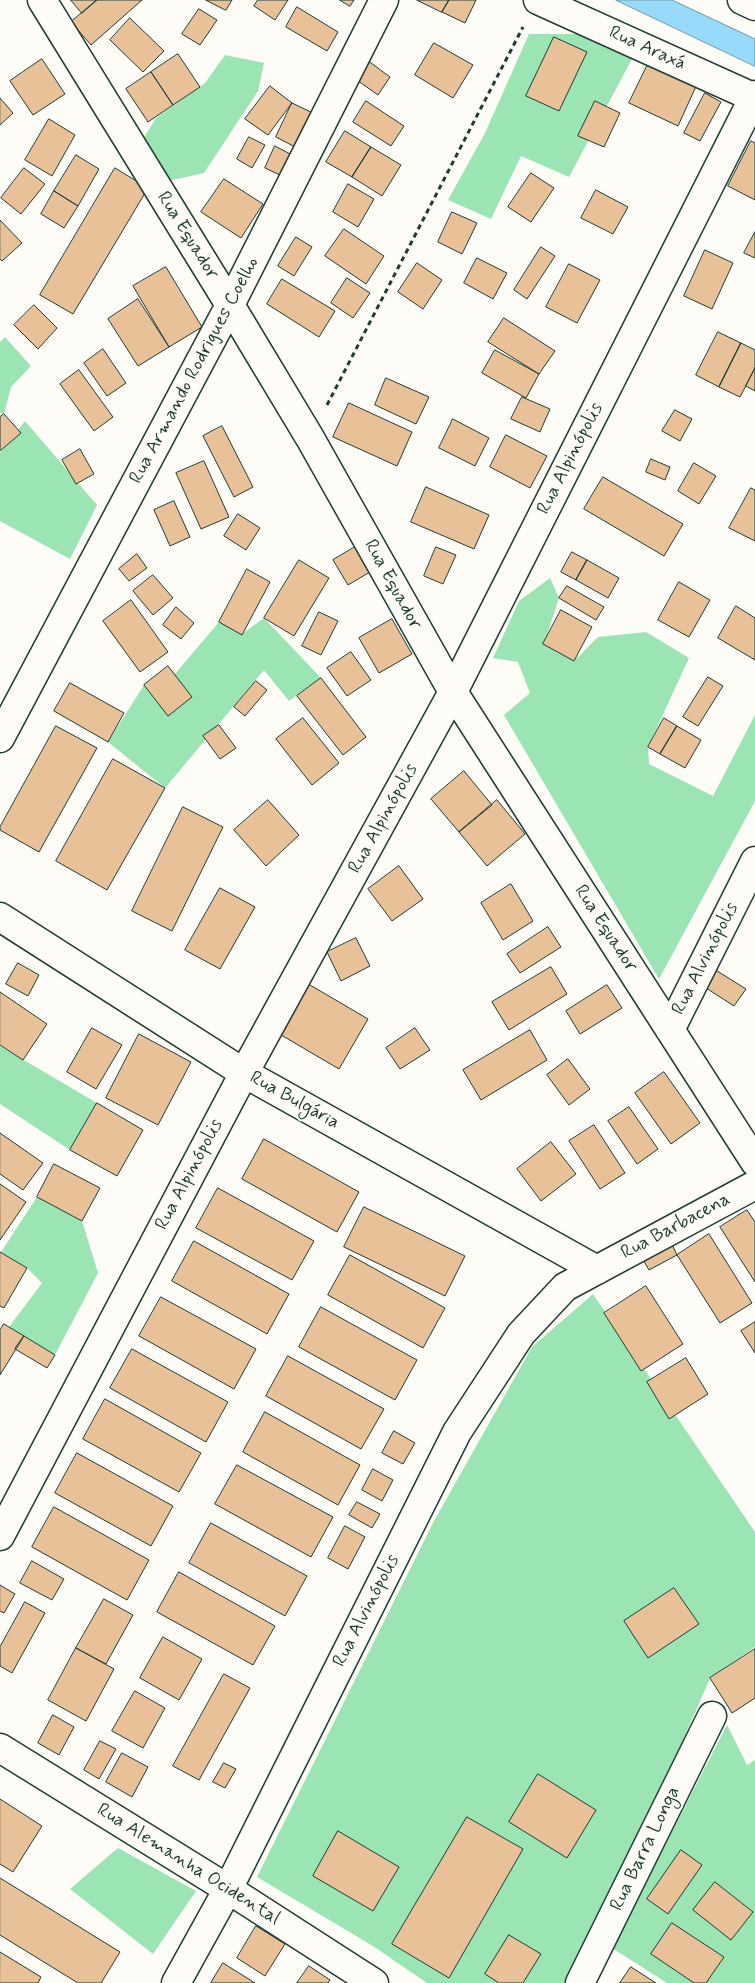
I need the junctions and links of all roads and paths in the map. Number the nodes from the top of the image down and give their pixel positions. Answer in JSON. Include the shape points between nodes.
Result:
{"nodes":[{"id":1,"x":42,"y":0,"type":"edge"},
{"id":2,"x":384,"y":0,"type":"edge"},
{"id":3,"x":538,"y":0,"type":"edge"},
{"id":4,"x":742,"y":0,"type":"edge"},
{"id":5,"x":755,"y":6,"type":"edge"},
{"id":6,"x":524,"y":26,"type":"dead end"},
{"id":7,"x":755,"y":97,"type":"edge"},
{"id":8,"x":230,"y":305,"type":"junction"},
{"id":9,"x":310,"y":438,"type":"junction"},
{"id":10,"x":453,"y":692,"type":"junction"},
{"id":11,"x":0,"y":738,"type":"edge"},
{"id":12,"x":755,"y":861,"type":"edge"},
{"id":13,"x":0,"y":917,"type":"edge"},
{"id":14,"x":670,"y":1030,"type":"junction"},
{"id":15,"x":244,"y":1073,"type":"junction"},
{"id":16,"x":755,"y":1162,"type":"edge"},
{"id":17,"x":755,"y":1185,"type":"edge"},
{"id":18,"x":597,"y":1270,"type":"junction"},
{"id":19,"x":0,"y":1536,"type":"edge"},
{"id":20,"x":712,"y":1716,"type":"dead end"},
{"id":21,"x":0,"y":1748,"type":"edge"},
{"id":22,"x":228,"y":1889,"type":"junction"},
{"id":23,"x":176,"y":1983,"type":"edge"},
{"id":24,"x":374,"y":1983,"type":"edge"},
{"id":25,"x":580,"y":1983,"type":"edge"}],
"edges":[{"from":1,"to":8,"type":"street","name":"Rua Equador"},
{"from":2,"to":8,"type":"street","name":"Rua Armando Rodrigues Coelho"},
{"from":3,"to":7,"type":"street","name":"Rua Araxá"},
{"from":4,"to":5,"type":"street"},
{"from":6,"to":9,"type":"path"},
{"from":7,"to":10,"type":"street","name":"Rua Alpinópolis"},
{"from":8,"to":9,"type":"street","name":"Rua Equador"},
{"from":8,"to":11,"type":"street","name":"Rua Armando Rodrigues Coelho"},
{"from":9,"to":10,"type":"street","name":"Rua Equador"},
{"from":10,"to":14,"type":"street","name":"Rua Equador"},
{"from":10,"to":15,"type":"street","name":"Rua Alpinópolis"},
{"from":12,"to":14,"type":"street","name":"Rua Alvinópolis"},
{"from":13,"to":15,"type":"street","name":"Rua Bulgária"},
{"from":14,"to":16,"type":"street","name":"Rua Equador"},
{"from":15,"to":18,"type":"street","name":"Rua Bulgária"},
{"from":15,"to":19,"type":"street","name":"Rua Alpinópolis"},
{"from":17,"to":18,"type":"street","name":"Rua Barbacena"},
{"from":18,"to":22,"type":"street","name":"Rua Alvinópolis","via":[[565,1287],[521,1334],[457,1432]]},
{"from":20,"to":25,"type":"street","name":"Rua Barra Longa"},
{"from":21,"to":22,"type":"street","name":"Rua Alemanha Ocidental"},
{"from":22,"to":23,"type":"street","name":"Rua Alvinópolis"},
{"from":22,"to":24,"type":"street","name":"Rua Alemanha Ocidental"}]}
